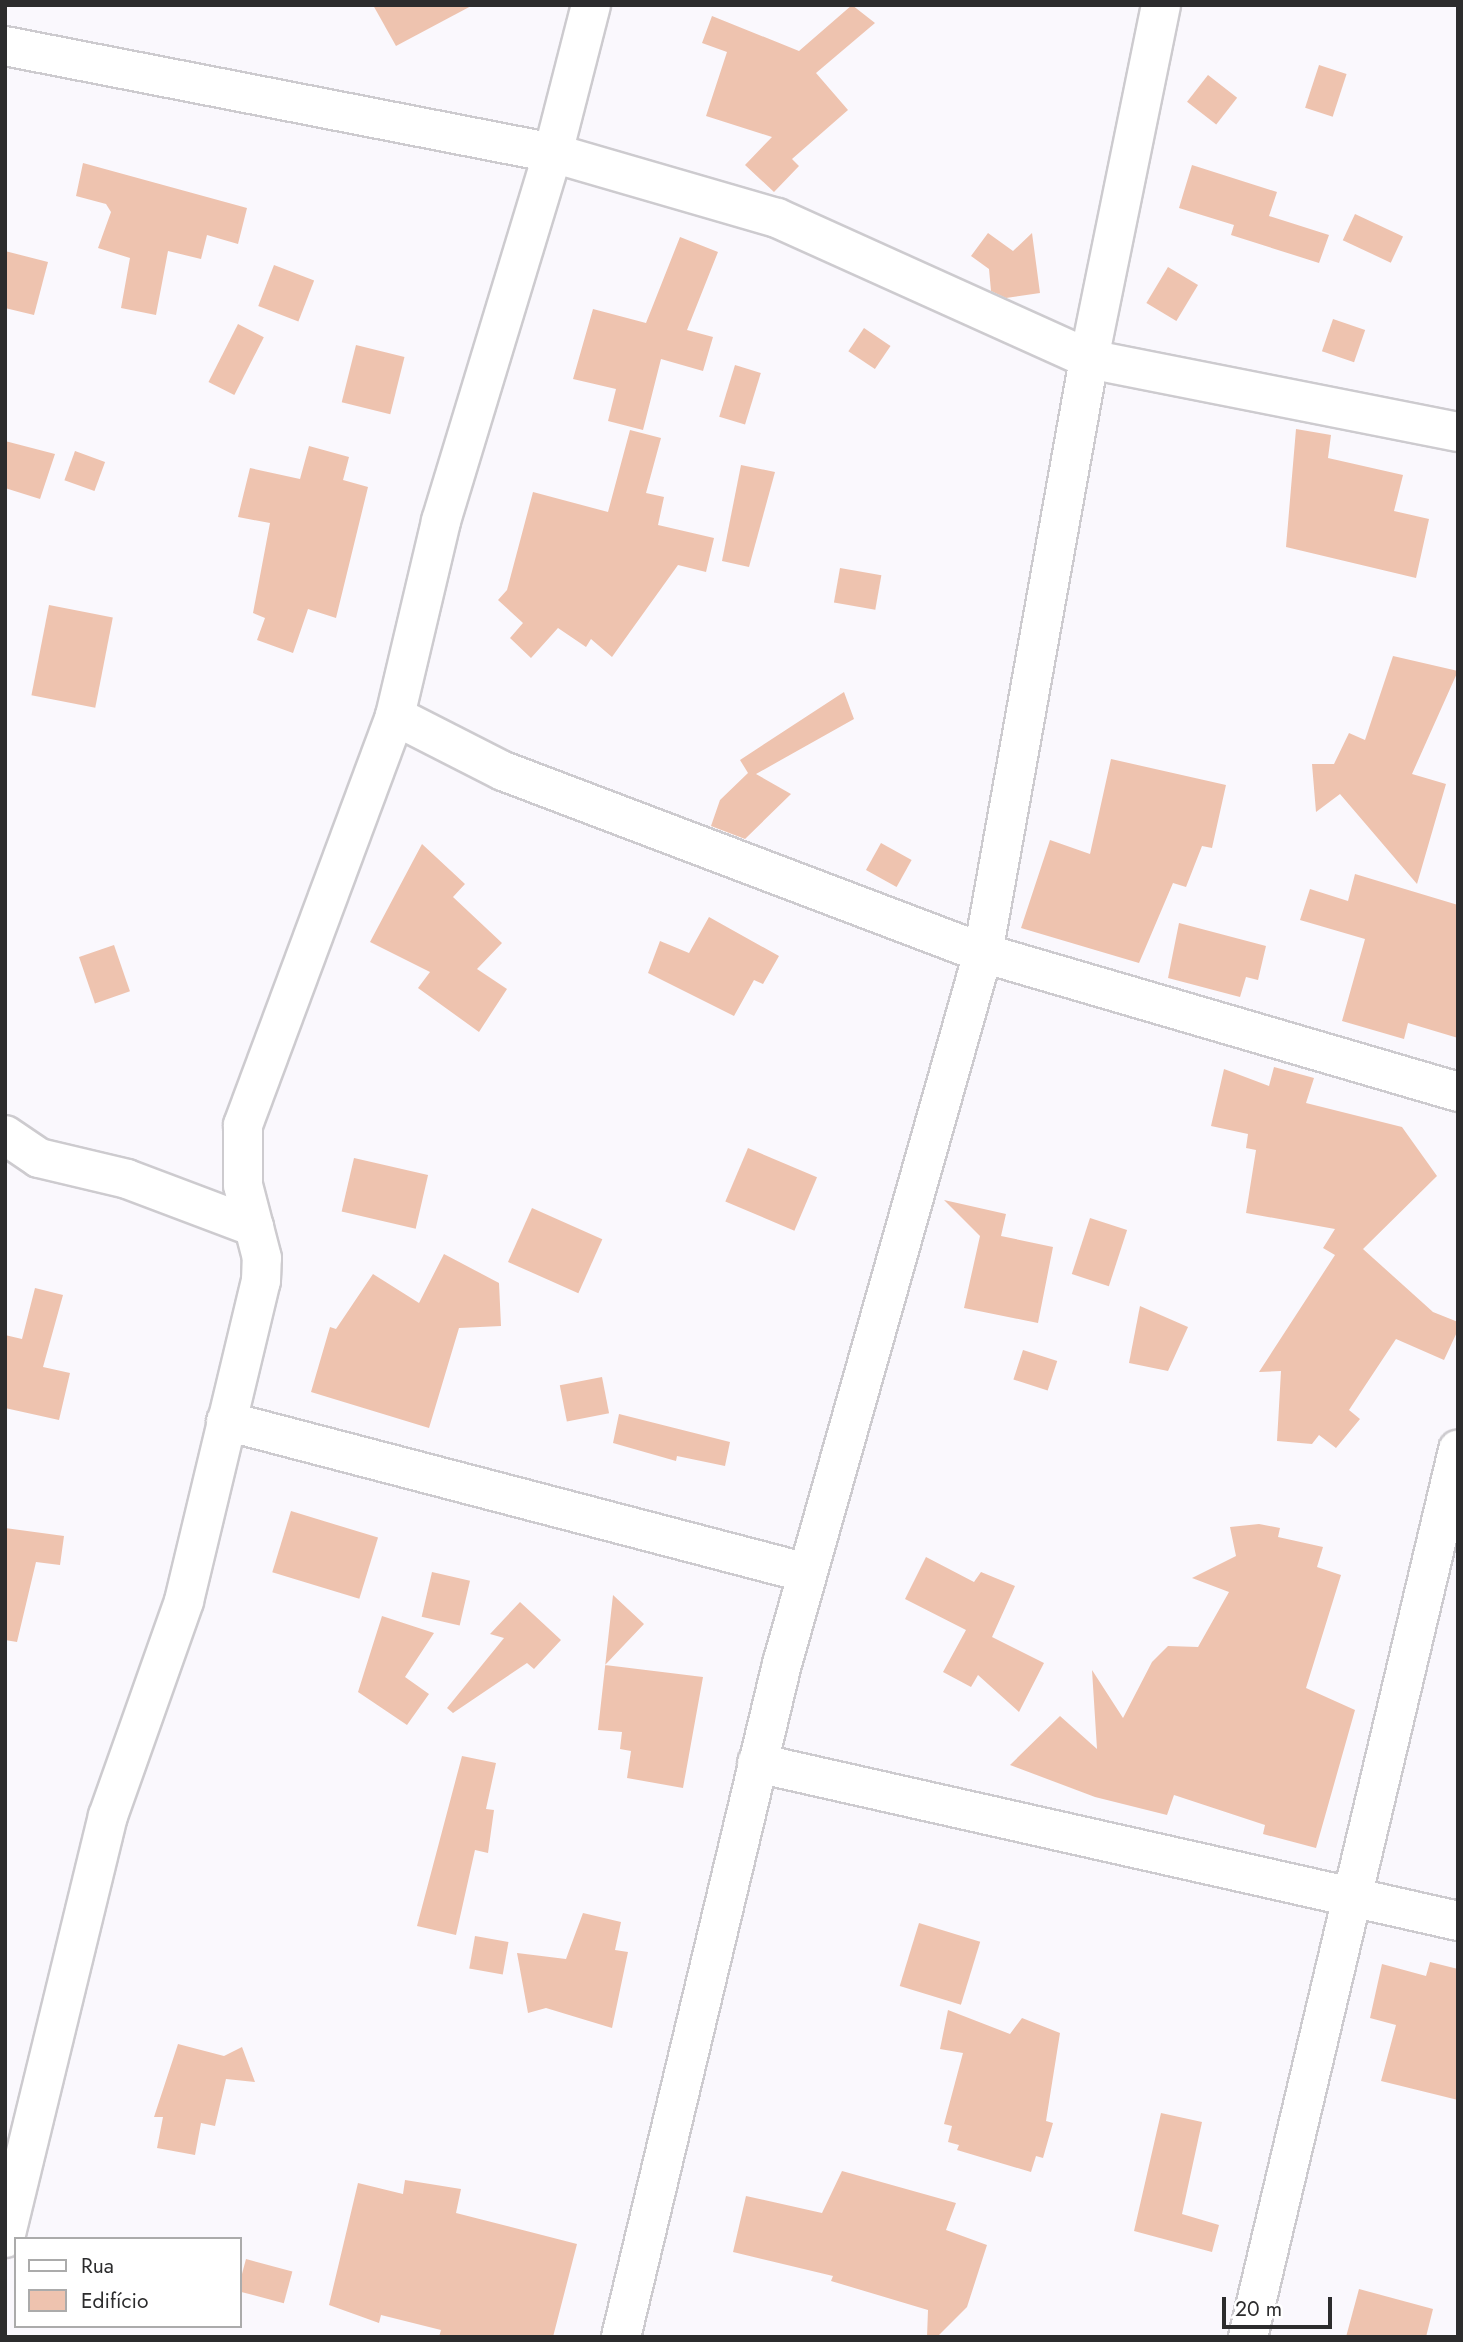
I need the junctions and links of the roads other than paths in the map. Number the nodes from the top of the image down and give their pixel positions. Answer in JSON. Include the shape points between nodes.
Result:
{"nodes":[{"id":1,"x":591,"y":5,"type":"edge"},
{"id":2,"x":1161,"y":5,"type":"edge"},
{"id":3,"x":5,"y":46,"type":"edge"},
{"id":4,"x":554,"y":153,"type":"junction"},
{"id":5,"x":1089,"y":359,"type":"junction"},
{"id":6,"x":1458,"y":432,"type":"edge"},
{"id":7,"x":395,"y":716,"type":"junction"},
{"id":8,"x":983,"y":953,"type":"junction"},
{"id":9,"x":1458,"y":1092,"type":"edge"},
{"id":10,"x":9,"y":1143,"type":"edge"},
{"id":11,"x":254,"y":1227,"type":"junction"},
{"id":12,"x":226,"y":1421,"type":"junction"},
{"id":13,"x":1458,"y":1450,"type":"edge"},
{"id":14,"x":807,"y":1573,"type":"junction"},
{"id":15,"x":757,"y":1763,"type":"junction"},
{"id":16,"x":1351,"y":1897,"type":"junction"},
{"id":17,"x":1458,"y":1921,"type":"edge"},
{"id":18,"x":5,"y":2238,"type":"edge"},
{"id":19,"x":621,"y":2337,"type":"edge"},
{"id":20,"x":1248,"y":2337,"type":"edge"}],
"edges":[{"from":1,"to":4,"type":"street"},
{"from":2,"to":5,"type":"street"},
{"from":3,"to":4,"type":"street"},
{"from":4,"to":5,"type":"street","via":[[777,218]]},
{"from":4,"to":7,"type":"street","via":[[440,520]]},
{"from":5,"to":6,"type":"street"},
{"from":5,"to":8,"type":"street"},
{"from":7,"to":8,"type":"street","via":[[503,771]]},
{"from":7,"to":11,"type":"street","via":[[243,1125],[243,1185]]},
{"from":8,"to":9,"type":"street"},
{"from":8,"to":14,"type":"street"},
{"from":10,"to":11,"type":"street"},
{"from":11,"to":12,"type":"street","via":[[261,1281]]},
{"from":12,"to":14,"type":"street"},
{"from":12,"to":18,"type":"street","via":[[184,1601],[108,1816]]},
{"from":13,"to":16,"type":"street"},
{"from":14,"to":15,"type":"street"},
{"from":15,"to":16,"type":"street"},
{"from":15,"to":19,"type":"street"},
{"from":16,"to":17,"type":"street"},
{"from":16,"to":20,"type":"street"}]}
